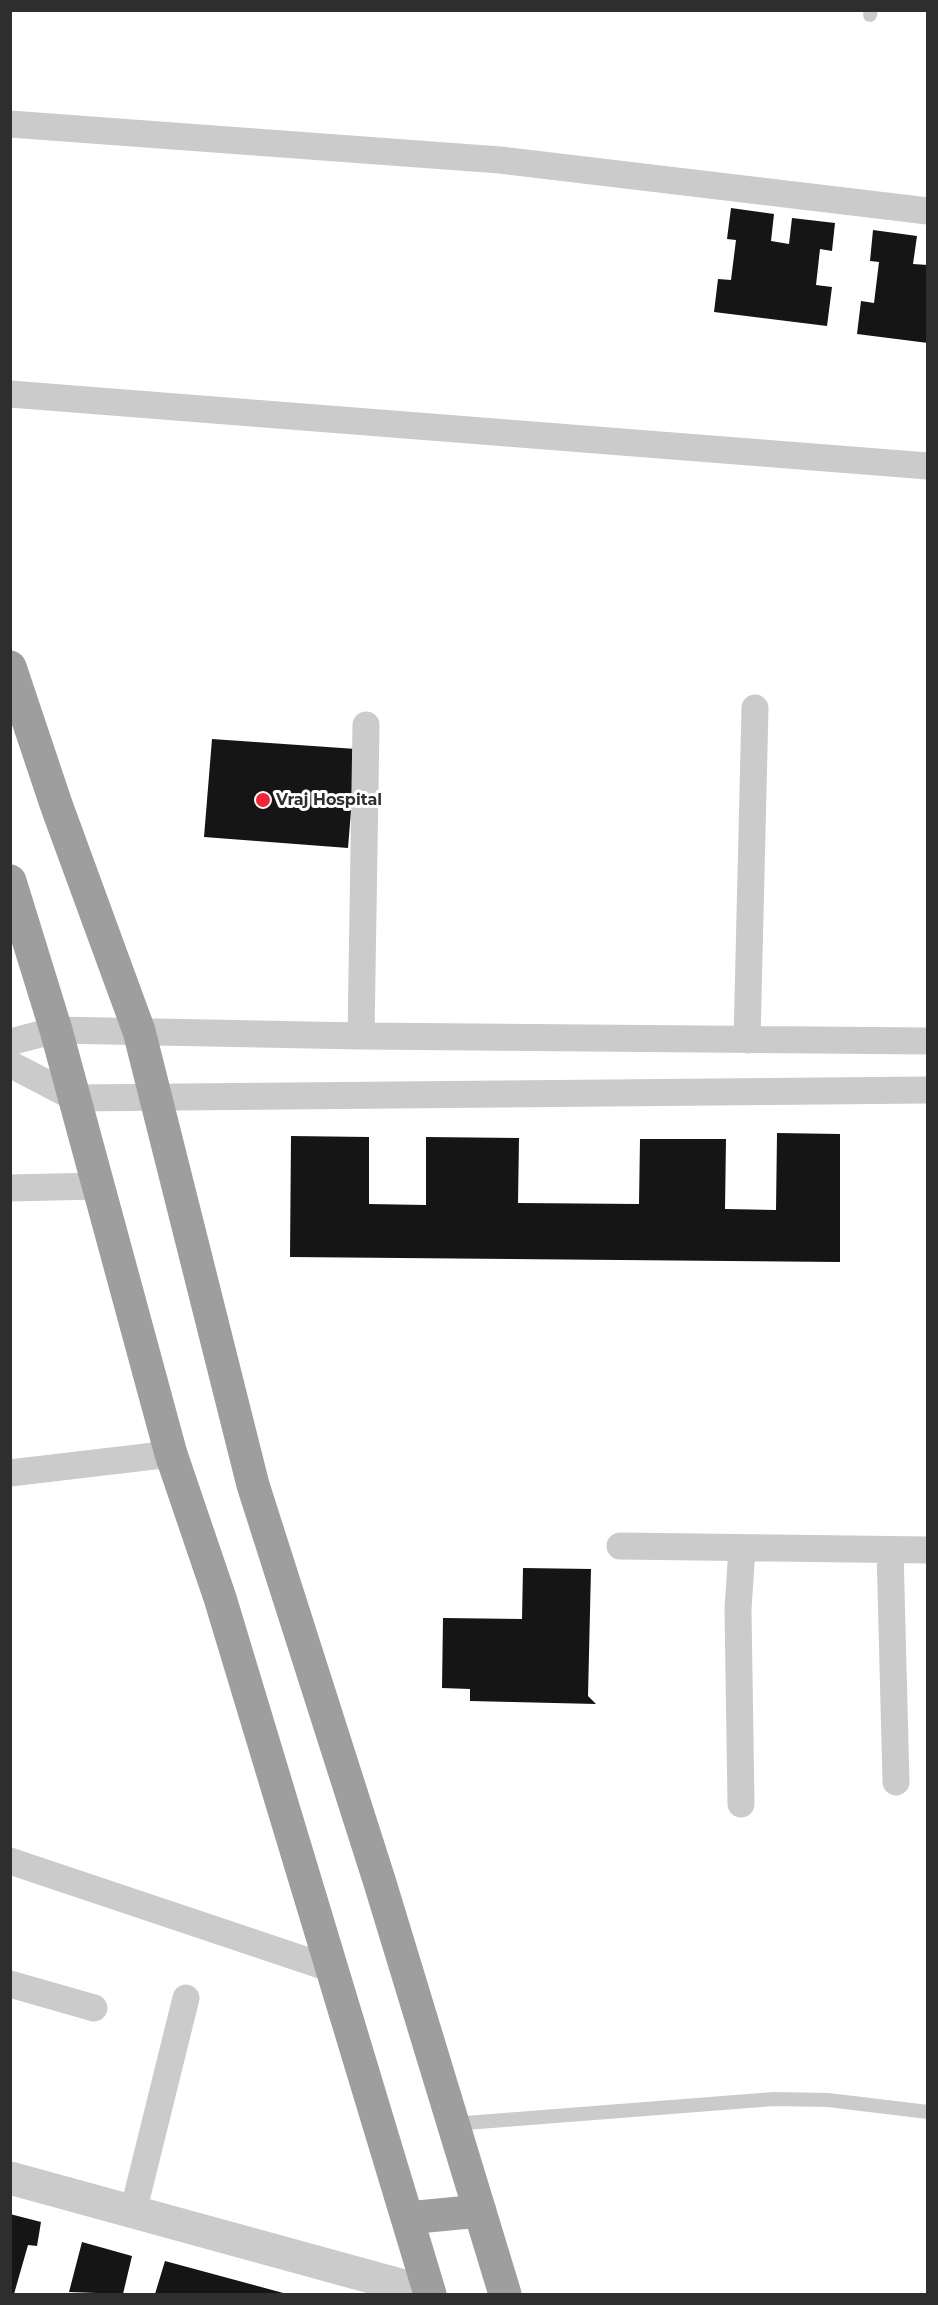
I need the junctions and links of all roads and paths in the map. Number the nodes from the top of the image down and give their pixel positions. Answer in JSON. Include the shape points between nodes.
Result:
{"nodes":[{"id":1,"x":10,"y":124,"type":"edge"},
{"id":2,"x":927,"y":211,"type":"edge"},
{"id":3,"x":10,"y":394,"type":"edge"},
{"id":4,"x":927,"y":466,"type":"edge"},
{"id":5,"x":10,"y":667,"type":"edge"},
{"id":6,"x":755,"y":708,"type":"dead end"},
{"id":7,"x":366,"y":724,"type":"dead end"},
{"id":8,"x":10,"y":881,"type":"edge"},
{"id":9,"x":56,"y":1030,"type":"junction"},
{"id":10,"x":139,"y":1031,"type":"junction"},
{"id":11,"x":361,"y":1036,"type":"junction"},
{"id":12,"x":747,"y":1040,"type":"junction"},
{"id":13,"x":927,"y":1041,"type":"edge"},
{"id":14,"x":10,"y":1042,"type":"edge"},
{"id":15,"x":10,"y":1064,"type":"edge"},
{"id":16,"x":927,"y":1090,"type":"edge"},
{"id":17,"x":75,"y":1098,"type":"junction"},
{"id":18,"x":158,"y":1098,"type":"junction"},
{"id":19,"x":98,"y":1186,"type":"junction"},
{"id":20,"x":10,"y":1188,"type":"edge"},
{"id":21,"x":171,"y":1454,"type":"junction"},
{"id":22,"x":10,"y":1473,"type":"edge"},
{"id":23,"x":620,"y":1546,"type":"dead end"},
{"id":24,"x":742,"y":1548,"type":"junction"},
{"id":25,"x":890,"y":1550,"type":"junction"},
{"id":26,"x":927,"y":1550,"type":"edge"},
{"id":27,"x":896,"y":1782,"type":"dead end"},
{"id":28,"x":741,"y":1804,"type":"dead end"},
{"id":29,"x":10,"y":1861,"type":"edge"},
{"id":30,"x":332,"y":1969,"type":"junction"},
{"id":31,"x":10,"y":1984,"type":"edge"},
{"id":32,"x":186,"y":1998,"type":"dead end"},
{"id":33,"x":94,"y":2008,"type":"dead end"},
{"id":34,"x":927,"y":2112,"type":"edge"},
{"id":35,"x":453,"y":2124,"type":"junction"},
{"id":36,"x":10,"y":2178,"type":"edge"},
{"id":37,"x":480,"y":2211,"type":"junction"},
{"id":38,"x":133,"y":2212,"type":"junction"},
{"id":39,"x":407,"y":2218,"type":"junction"},
{"id":40,"x":430,"y":2294,"type":"edge"},
{"id":41,"x":506,"y":2295,"type":"edge"}],
"edges":[{"from":1,"to":2,"type":"street","via":[[500,160]]},
{"from":3,"to":4,"type":"street"},
{"from":5,"to":10,"type":"highway"},
{"from":6,"to":12,"type":"street"},
{"from":7,"to":11,"type":"street"},
{"from":8,"to":9,"type":"highway"},
{"from":9,"to":10,"type":"street"},
{"from":9,"to":14,"type":"street"},
{"from":9,"to":17,"type":"highway"},
{"from":10,"to":11,"type":"street"},
{"from":10,"to":18,"type":"highway"},
{"from":11,"to":12,"type":"street"},
{"from":12,"to":13,"type":"street"},
{"from":15,"to":17,"type":"street"},
{"from":16,"to":18,"type":"street"},
{"from":17,"to":18,"type":"street"},
{"from":17,"to":19,"type":"highway"},
{"from":18,"to":35,"type":"highway","via":[[254,1485]]},
{"from":19,"to":20,"type":"street"},
{"from":19,"to":21,"type":"highway"},
{"from":21,"to":22,"type":"street"},
{"from":21,"to":30,"type":"highway","via":[[220,1598]]},
{"from":23,"to":24,"type":"street"},
{"from":24,"to":25,"type":"street"},
{"from":24,"to":28,"type":"street","via":[[738,1609]]},
{"from":25,"to":26,"type":"street"},
{"from":25,"to":27,"type":"street"},
{"from":29,"to":30,"type":"street"},
{"from":30,"to":39,"type":"highway"},
{"from":31,"to":33,"type":"street"},
{"from":32,"to":38,"type":"street"},
{"from":34,"to":35,"type":"lane","via":[[774,2098]]},
{"from":35,"to":37,"type":"highway"},
{"from":36,"to":38,"type":"street"},
{"from":37,"to":39,"type":"highway"},
{"from":37,"to":41,"type":"highway"},
{"from":38,"to":40,"type":"street"},
{"from":39,"to":40,"type":"highway"}]}
